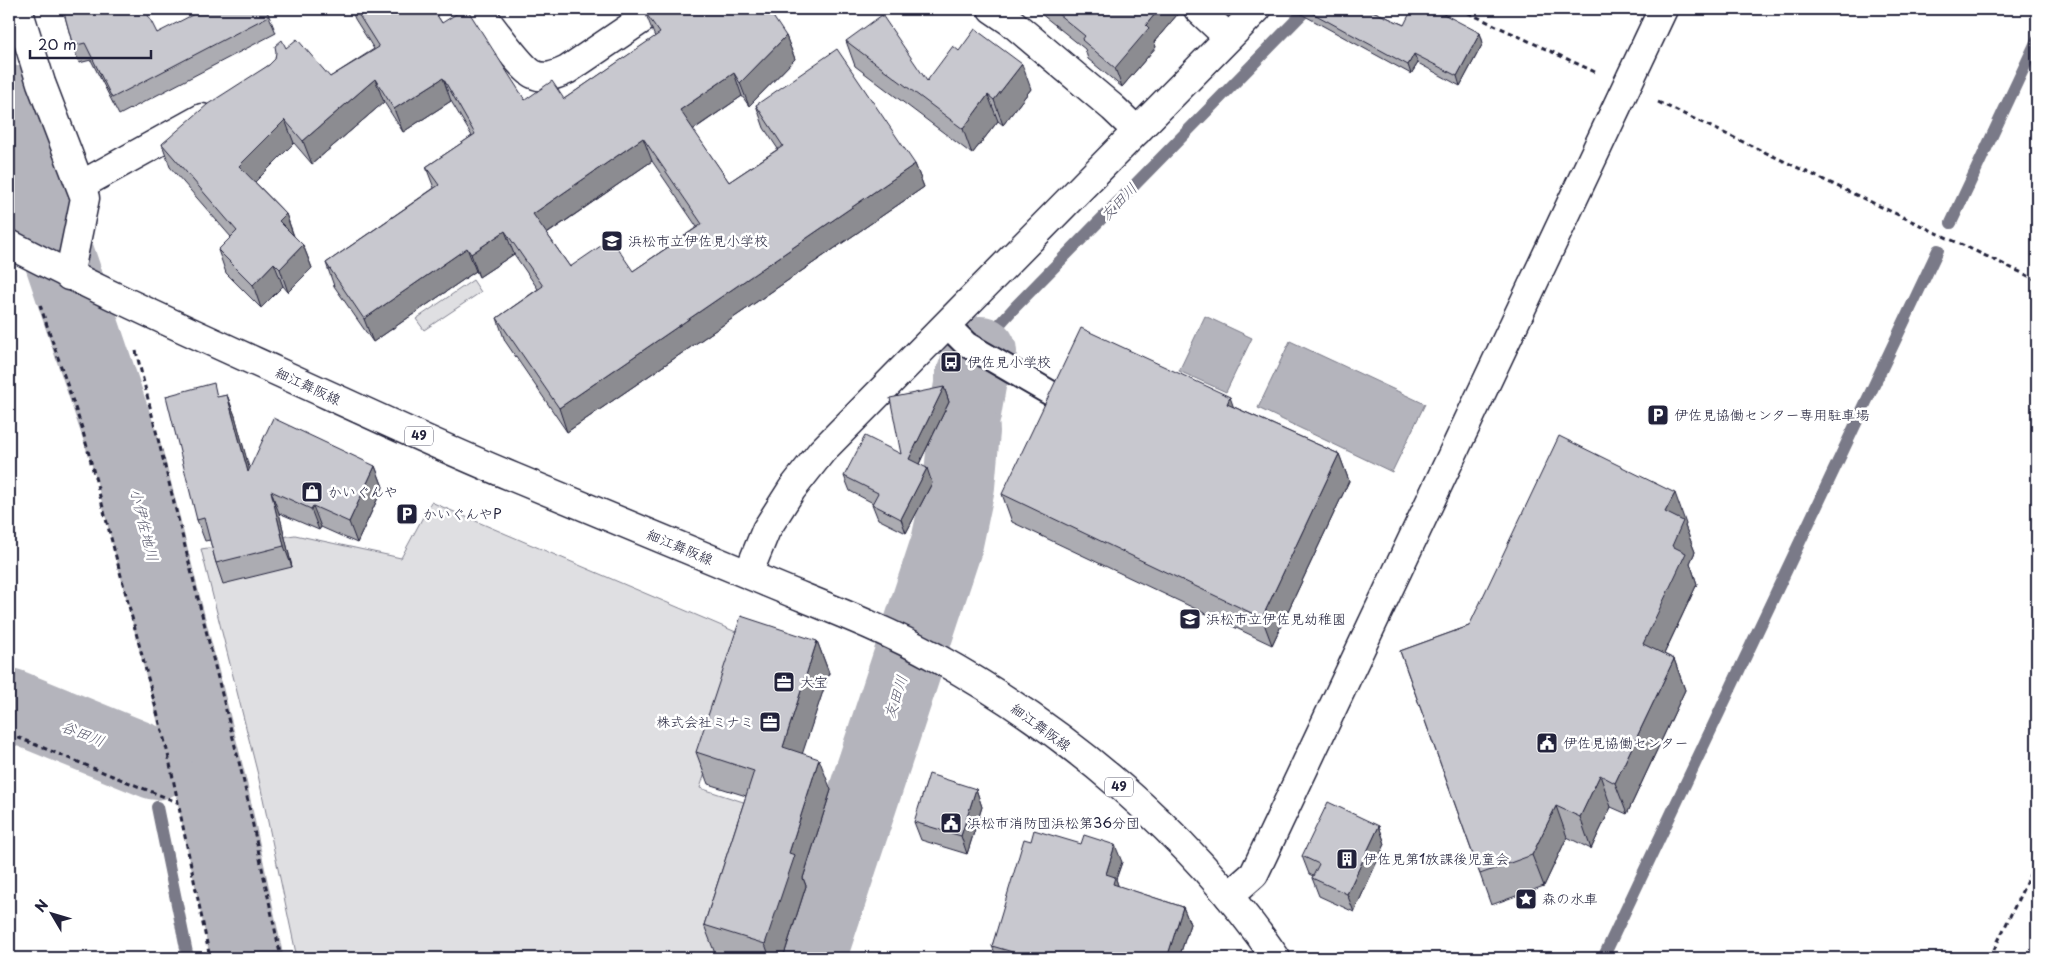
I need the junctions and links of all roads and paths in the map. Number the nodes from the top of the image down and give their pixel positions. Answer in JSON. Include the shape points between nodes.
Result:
{"nodes":[{"id":1,"x":18,"y":9,"type":"edge"},
{"id":2,"x":478,"y":9,"type":"edge"},
{"id":3,"x":657,"y":9,"type":"edge"},
{"id":4,"x":992,"y":9,"type":"edge"},
{"id":5,"x":1198,"y":9,"type":"edge"},
{"id":6,"x":1256,"y":9,"type":"edge"},
{"id":7,"x":1460,"y":9,"type":"edge"},
{"id":8,"x":1663,"y":9,"type":"edge"},
{"id":9,"x":1228,"y":38,"type":"junction"},
{"id":10,"x":1626,"y":87,"type":"junction"},
{"id":11,"x":224,"y":104,"type":"edge"},
{"id":12,"x":1137,"y":131,"type":"junction"},
{"id":13,"x":81,"y":185,"type":"junction"},
{"id":14,"x":20,"y":250,"type":"edge"},
{"id":15,"x":69,"y":276,"type":"junction"},
{"id":16,"x":2037,"y":280,"type":"edge"},
{"id":17,"x":40,"y":305,"type":"dead end"},
{"id":18,"x":946,"y":324,"type":"junction"},
{"id":19,"x":136,"y":351,"type":"dead end"},
{"id":20,"x":1052,"y":394,"type":"edge"},
{"id":21,"x":748,"y":574,"type":"junction"},
{"id":22,"x":9,"y":734,"type":"edge"},
{"id":23,"x":177,"y":802,"type":"junction"},
{"id":24,"x":2037,"y":860,"type":"edge"},
{"id":25,"x":1229,"y":896,"type":"junction"},
{"id":26,"x":210,"y":958,"type":"edge"},
{"id":27,"x":281,"y":958,"type":"edge"},
{"id":28,"x":1276,"y":958,"type":"edge"},
{"id":29,"x":1990,"y":958,"type":"edge"}],
"edges":[{"from":1,"to":13,"type":"street","via":[[41,83]]},
{"from":2,"to":3,"type":"street","via":[[520,62],[533,74],[551,77],[567,70]]},
{"from":4,"to":12,"type":"street"},
{"from":5,"to":9,"type":"street"},
{"from":6,"to":9,"type":"street"},
{"from":7,"to":10,"type":"path"},
{"from":8,"to":10,"type":"street"},
{"from":9,"to":12,"type":"street"},
{"from":10,"to":16,"type":"path"},
{"from":10,"to":25,"type":"street","via":[[1254,874]]},
{"from":11,"to":13,"type":"street"},
{"from":12,"to":18,"type":"street"},
{"from":13,"to":15,"type":"street","via":[[85,198]]},
{"from":14,"to":15,"type":"street","name":"細江舞阪線","number":"49"},
{"from":15,"to":21,"type":"street","name":"細江舞阪線","number":"49","via":[[453,452]]},
{"from":17,"to":23,"type":"path","via":[[82,428],[168,754]]},
{"from":18,"to":20,"type":"lane","via":[[966,344]]},
{"from":18,"to":21,"type":"street","via":[[822,451],[766,530]]},
{"from":19,"to":27,"type":"path","via":[[243,778]]},
{"from":21,"to":25,"type":"street","name":"細江舞阪線","number":"49","via":[[897,638],[1023,712],[1105,774],[1180,841]]},
{"from":22,"to":23,"type":"path"},
{"from":23,"to":26,"type":"path"},
{"from":24,"to":29,"type":"path"},
{"from":25,"to":28,"type":"street","name":"細江舞阪線","number":"49"}]}
